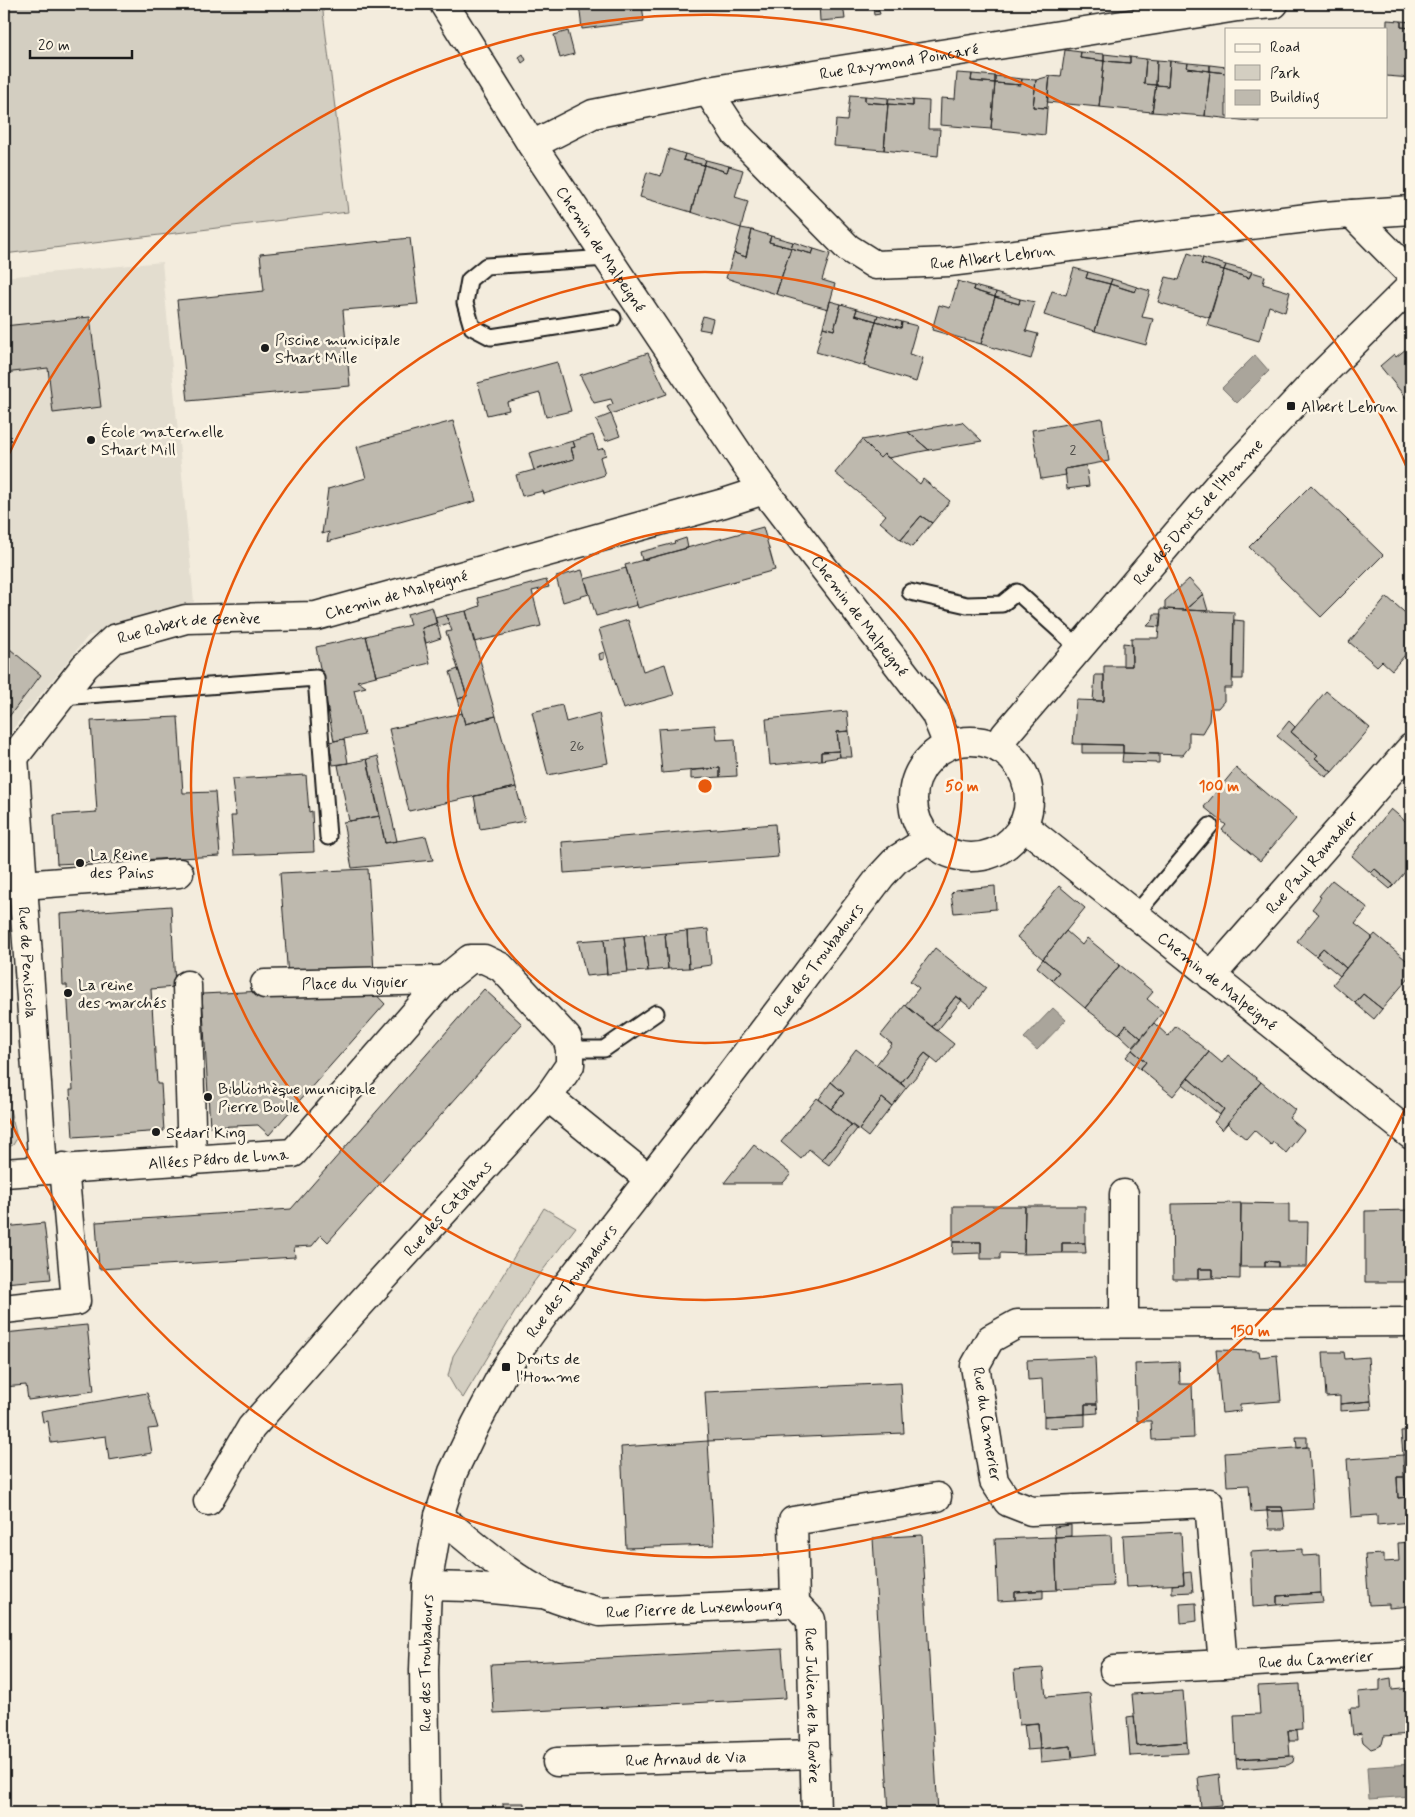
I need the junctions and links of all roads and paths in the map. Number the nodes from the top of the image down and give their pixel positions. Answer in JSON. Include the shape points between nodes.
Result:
{"nodes":[{"id":1,"x":444,"y":4,"type":"edge"},
{"id":2,"x":1274,"y":4,"type":"edge"},
{"id":3,"x":1237,"y":5,"type":"edge"},
{"id":4,"x":708,"y":90,"type":"junction"},
{"id":5,"x":532,"y":145,"type":"junction"},
{"id":6,"x":1411,"y":210,"type":"edge"},
{"id":7,"x":1352,"y":214,"type":"junction"},
{"id":8,"x":607,"y":258,"type":"junction"},
{"id":9,"x":1411,"y":274,"type":"edge"},
{"id":10,"x":1411,"y":286,"type":"edge"},
{"id":11,"x":613,"y":318,"type":"dead end"},
{"id":12,"x":764,"y":490,"type":"junction"},
{"id":13,"x":910,"y":592,"type":"dead end"},
{"id":14,"x":316,"y":616,"type":"joint"},
{"id":15,"x":1079,"y":648,"type":"junction"},
{"id":16,"x":61,"y":697,"type":"junction"},
{"id":17,"x":948,"y":746,"type":"junction"},
{"id":18,"x":1411,"y":748,"type":"edge"},
{"id":19,"x":1000,"y":749,"type":"junction"},
{"id":20,"x":9,"y":764,"type":"edge"},
{"id":21,"x":1023,"y":825,"type":"junction"},
{"id":22,"x":1210,"y":826,"type":"dead end"},
{"id":23,"x":328,"y":837,"type":"dead end"},
{"id":24,"x":929,"y":839,"type":"junction"},
{"id":25,"x":179,"y":873,"type":"dead end"},
{"id":26,"x":23,"y":885,"type":"junction"},
{"id":27,"x":1135,"y":915,"type":"junction"},
{"id":28,"x":1211,"y":976,"type":"junction"},
{"id":29,"x":444,"y":980,"type":"junction"},
{"id":30,"x":264,"y":984,"type":"dead end"},
{"id":31,"x":187,"y":985,"type":"dead end"},
{"id":32,"x":656,"y":1013,"type":"dead end"},
{"id":33,"x":570,"y":1049,"type":"junction"},
{"id":34,"x":548,"y":1097,"type":"junction"},
{"id":35,"x":1411,"y":1135,"type":"edge"},
{"id":36,"x":192,"y":1161,"type":"junction"},
{"id":37,"x":54,"y":1168,"type":"junction"},
{"id":38,"x":4,"y":1172,"type":"edge"},
{"id":39,"x":649,"y":1179,"type":"junction"},
{"id":40,"x":1124,"y":1194,"type":"dead end"},
{"id":41,"x":4,"y":1309,"type":"edge"},
{"id":42,"x":1411,"y":1322,"type":"edge"},
{"id":43,"x":1124,"y":1323,"type":"junction"},
{"id":44,"x":937,"y":1497,"type":"dead end"},
{"id":45,"x":208,"y":1501,"type":"dead end"},
{"id":46,"x":439,"y":1516,"type":"junction"},
{"id":47,"x":428,"y":1586,"type":"junction"},
{"id":48,"x":548,"y":1595,"type":"junction"},
{"id":49,"x":795,"y":1603,"type":"junction"},
{"id":50,"x":1411,"y":1653,"type":"edge"},
{"id":51,"x":1223,"y":1664,"type":"junction"},
{"id":52,"x":1114,"y":1670,"type":"dead end"},
{"id":53,"x":815,"y":1754,"type":"junction"},
{"id":54,"x":557,"y":1762,"type":"dead end"},
{"id":55,"x":426,"y":1813,"type":"edge"},
{"id":56,"x":816,"y":1813,"type":"edge"}],
"edges":[{"from":1,"to":5,"type":"street","name":"Chemin de Malpeigné"},
{"from":2,"to":3,"type":"street","name":"Rue Raymond Poincaré"},
{"from":3,"to":4,"type":"street","name":"Rue Raymond Poincaré"},
{"from":4,"to":5,"type":"street","name":"Rue Raymond Poincaré","via":[[593,114]]},
{"from":4,"to":7,"type":"street","name":"Rue Albert Lebrun","via":[[736,134],[848,248],[876,265],[949,262]]},
{"from":5,"to":8,"type":"street","name":"Chemin de Malpeigné"},
{"from":6,"to":7,"type":"street","name":"Rue Albert Lebrun"},
{"from":7,"to":9,"type":"street"},
{"from":8,"to":11,"type":"lane","via":[[486,266],[469,280],[465,303],[472,328],[491,337]]},
{"from":8,"to":12,"type":"street","name":"Chemin de Malpeigné"},
{"from":10,"to":15,"type":"street","name":"Rue des Droits de l'Homme","via":[[1318,378],[1221,482]]},
{"from":12,"to":14,"type":"street","name":"Chemin de Malpeigné"},
{"from":12,"to":17,"type":"street","name":"Chemin de Malpeigné","via":[[935,713]]},
{"from":13,"to":15,"type":"lane","via":[[967,605],[1002,604],[1017,592]]},
{"from":14,"to":16,"type":"street","name":"Rue Robert de Genève","via":[[186,619],[114,639],[85,666]]},
{"from":15,"to":19,"type":"street","name":"Rue des Droits de l'Homme","via":[[1005,735]]},
{"from":16,"to":20,"type":"street","name":"Rue Robert de Genève"},
{"from":16,"to":23,"type":"lane","via":[[316,678]]},
{"from":17,"to":19,"type":"street","via":[[984,743]]},
{"from":17,"to":24,"type":"street","via":[[924,765],[914,787],[914,811],[919,826]]},
{"from":18,"to":28,"type":"street","name":"Rue Paul Ramadier"},
{"from":19,"to":21,"type":"street","via":[[1021,769],[1027,783],[1028,812]]},
{"from":20,"to":26,"type":"street","name":"Rue de Peniscola"},
{"from":21,"to":24,"type":"street","via":[[1012,841],[997,852],[979,857],[961,857],[943,850]]},
{"from":21,"to":27,"type":"street","name":"Chemin de Malpeigné"},
{"from":22,"to":27,"type":"lane"},
{"from":24,"to":39,"type":"street","name":"Rue des Troubadours","via":[[896,860],[881,876]]},
{"from":25,"to":26,"type":"street"},
{"from":26,"to":37,"type":"street","name":"Rue de Peniscola"},
{"from":27,"to":28,"type":"street","name":"Chemin de Malpeigné"},
{"from":28,"to":35,"type":"street","name":"Chemin de Malpeigné"},
{"from":29,"to":30,"type":"street","name":"Place du Viguier"},
{"from":29,"to":33,"type":"street","via":[[470,959],[484,959],[501,967],[567,1038]]},
{"from":29,"to":36,"type":"street","name":"Allées Pédro de Luna","via":[[293,1153]]},
{"from":31,"to":36,"type":"street"},
{"from":32,"to":33,"type":"lane","via":[[604,1049]]},
{"from":33,"to":34,"type":"street","name":"Rue des Catalans","via":[[570,1065]]},
{"from":34,"to":39,"type":"street"},
{"from":34,"to":45,"type":"street","name":"Rue des Catalans","via":[[251,1428]]},
{"from":36,"to":37,"type":"street","name":"Allées Pédro de Luna"},
{"from":37,"to":38,"type":"street","name":"Allées Pédro de Luna"},
{"from":37,"to":41,"type":"street","via":[[76,1301]]},
{"from":39,"to":46,"type":"street","name":"Rue des Troubadours","via":[[506,1367],[453,1472]]},
{"from":40,"to":43,"type":"street"},
{"from":42,"to":43,"type":"street","name":"Rue du Camerier"},
{"from":43,"to":51,"type":"street","name":"Rue du Camerier","via":[[1017,1324],[990,1339],[975,1366],[994,1481],[1008,1502],[1031,1510],[1209,1502]]},
{"from":44,"to":49,"type":"street","name":"Rue Pierre de Luxembourg","via":[[792,1521]]},
{"from":46,"to":47,"type":"street","name":"Rue des Troubadours"},
{"from":46,"to":48,"type":"street","name":"Rue Pierre de Luxembourg","via":[[510,1572]]},
{"from":47,"to":48,"type":"street","name":"Rue Pierre de Luxembourg"},
{"from":47,"to":55,"type":"street","name":"Rue des Troubadours","via":[[424,1670]]},
{"from":48,"to":49,"type":"street","name":"Rue Pierre de Luxembourg","via":[[600,1612]]},
{"from":49,"to":53,"type":"street","name":"Rue Julien de la Rovère","via":[[811,1620]]},
{"from":50,"to":51,"type":"street","name":"Rue du Camerier"},
{"from":51,"to":52,"type":"street"},
{"from":53,"to":54,"type":"street","name":"Rue Arnaud de Via"},
{"from":53,"to":56,"type":"street","name":"Rue Julien de la Rovère"}]}
